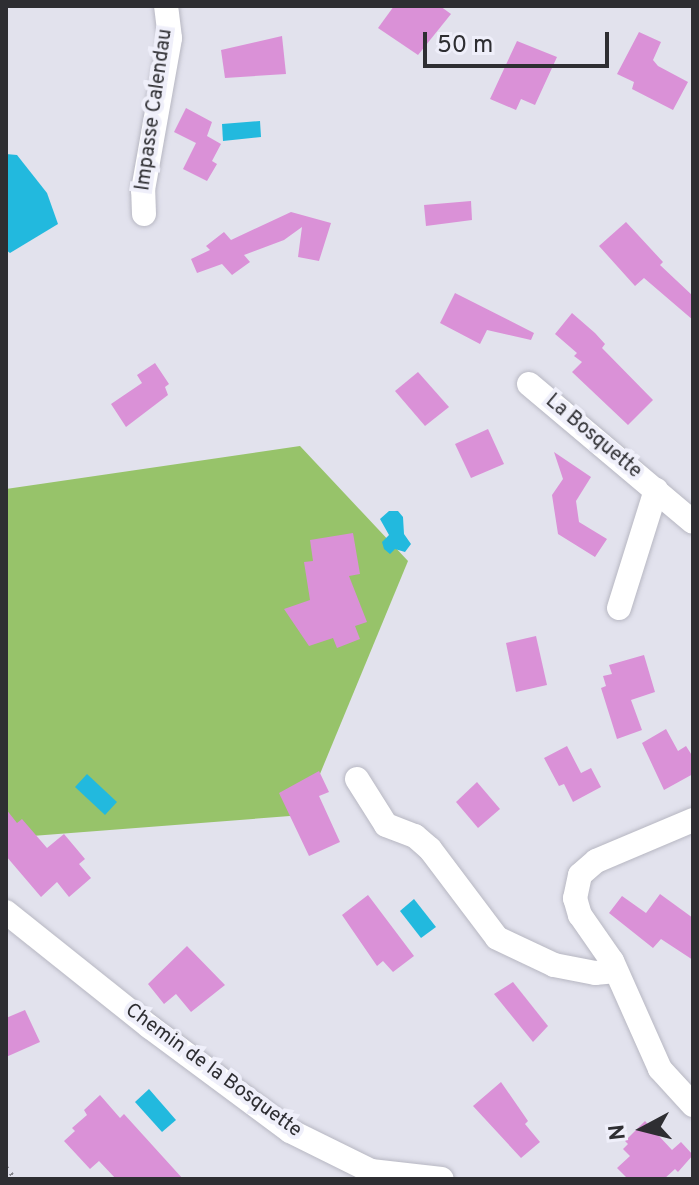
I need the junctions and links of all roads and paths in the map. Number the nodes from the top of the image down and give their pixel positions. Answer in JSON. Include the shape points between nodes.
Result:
{"nodes":[{"id":1,"x":166,"y":6,"type":"edge"},
{"id":2,"x":144,"y":214,"type":"dead end"},
{"id":3,"x":529,"y":384,"type":"dead end"},
{"id":4,"x":656,"y":490,"type":"junction"},
{"id":5,"x":693,"y":522,"type":"edge"},
{"id":6,"x":619,"y":608,"type":"dead end"},
{"id":7,"x":357,"y":779,"type":"dead end"},
{"id":8,"x":693,"y":820,"type":"edge"},
{"id":9,"x":6,"y":912,"type":"edge"},
{"id":10,"x":616,"y":971,"type":"junction"},
{"id":11,"x":693,"y":1105,"type":"edge"},
{"id":12,"x":6,"y":1167,"type":"edge"},
{"id":13,"x":433,"y":1178,"type":"edge"},
{"id":14,"x":15,"y":1179,"type":"edge"}],
"edges":[{"from":1,"to":2,"type":"street","name":"Impasse Calendau","via":[[170,38],[143,190]]},
{"from":3,"to":4,"type":"street","name":"La Bosquette"},
{"from":4,"to":5,"type":"street","name":"La Bosquette"},
{"from":4,"to":6,"type":"street","name":"La Bosquette"},
{"from":7,"to":10,"type":"street","via":[[386,825],[423,841],[497,938],[554,965],[583,972]]},
{"from":8,"to":10,"type":"street","via":[[609,854],[580,875],[577,906]]},
{"from":9,"to":13,"type":"street","name":"Chemin de la Bosquette","via":[[290,1131],[371,1171]]},
{"from":10,"to":11,"type":"street","via":[[660,1069]]},
{"from":12,"to":14,"type":"path"}]}
